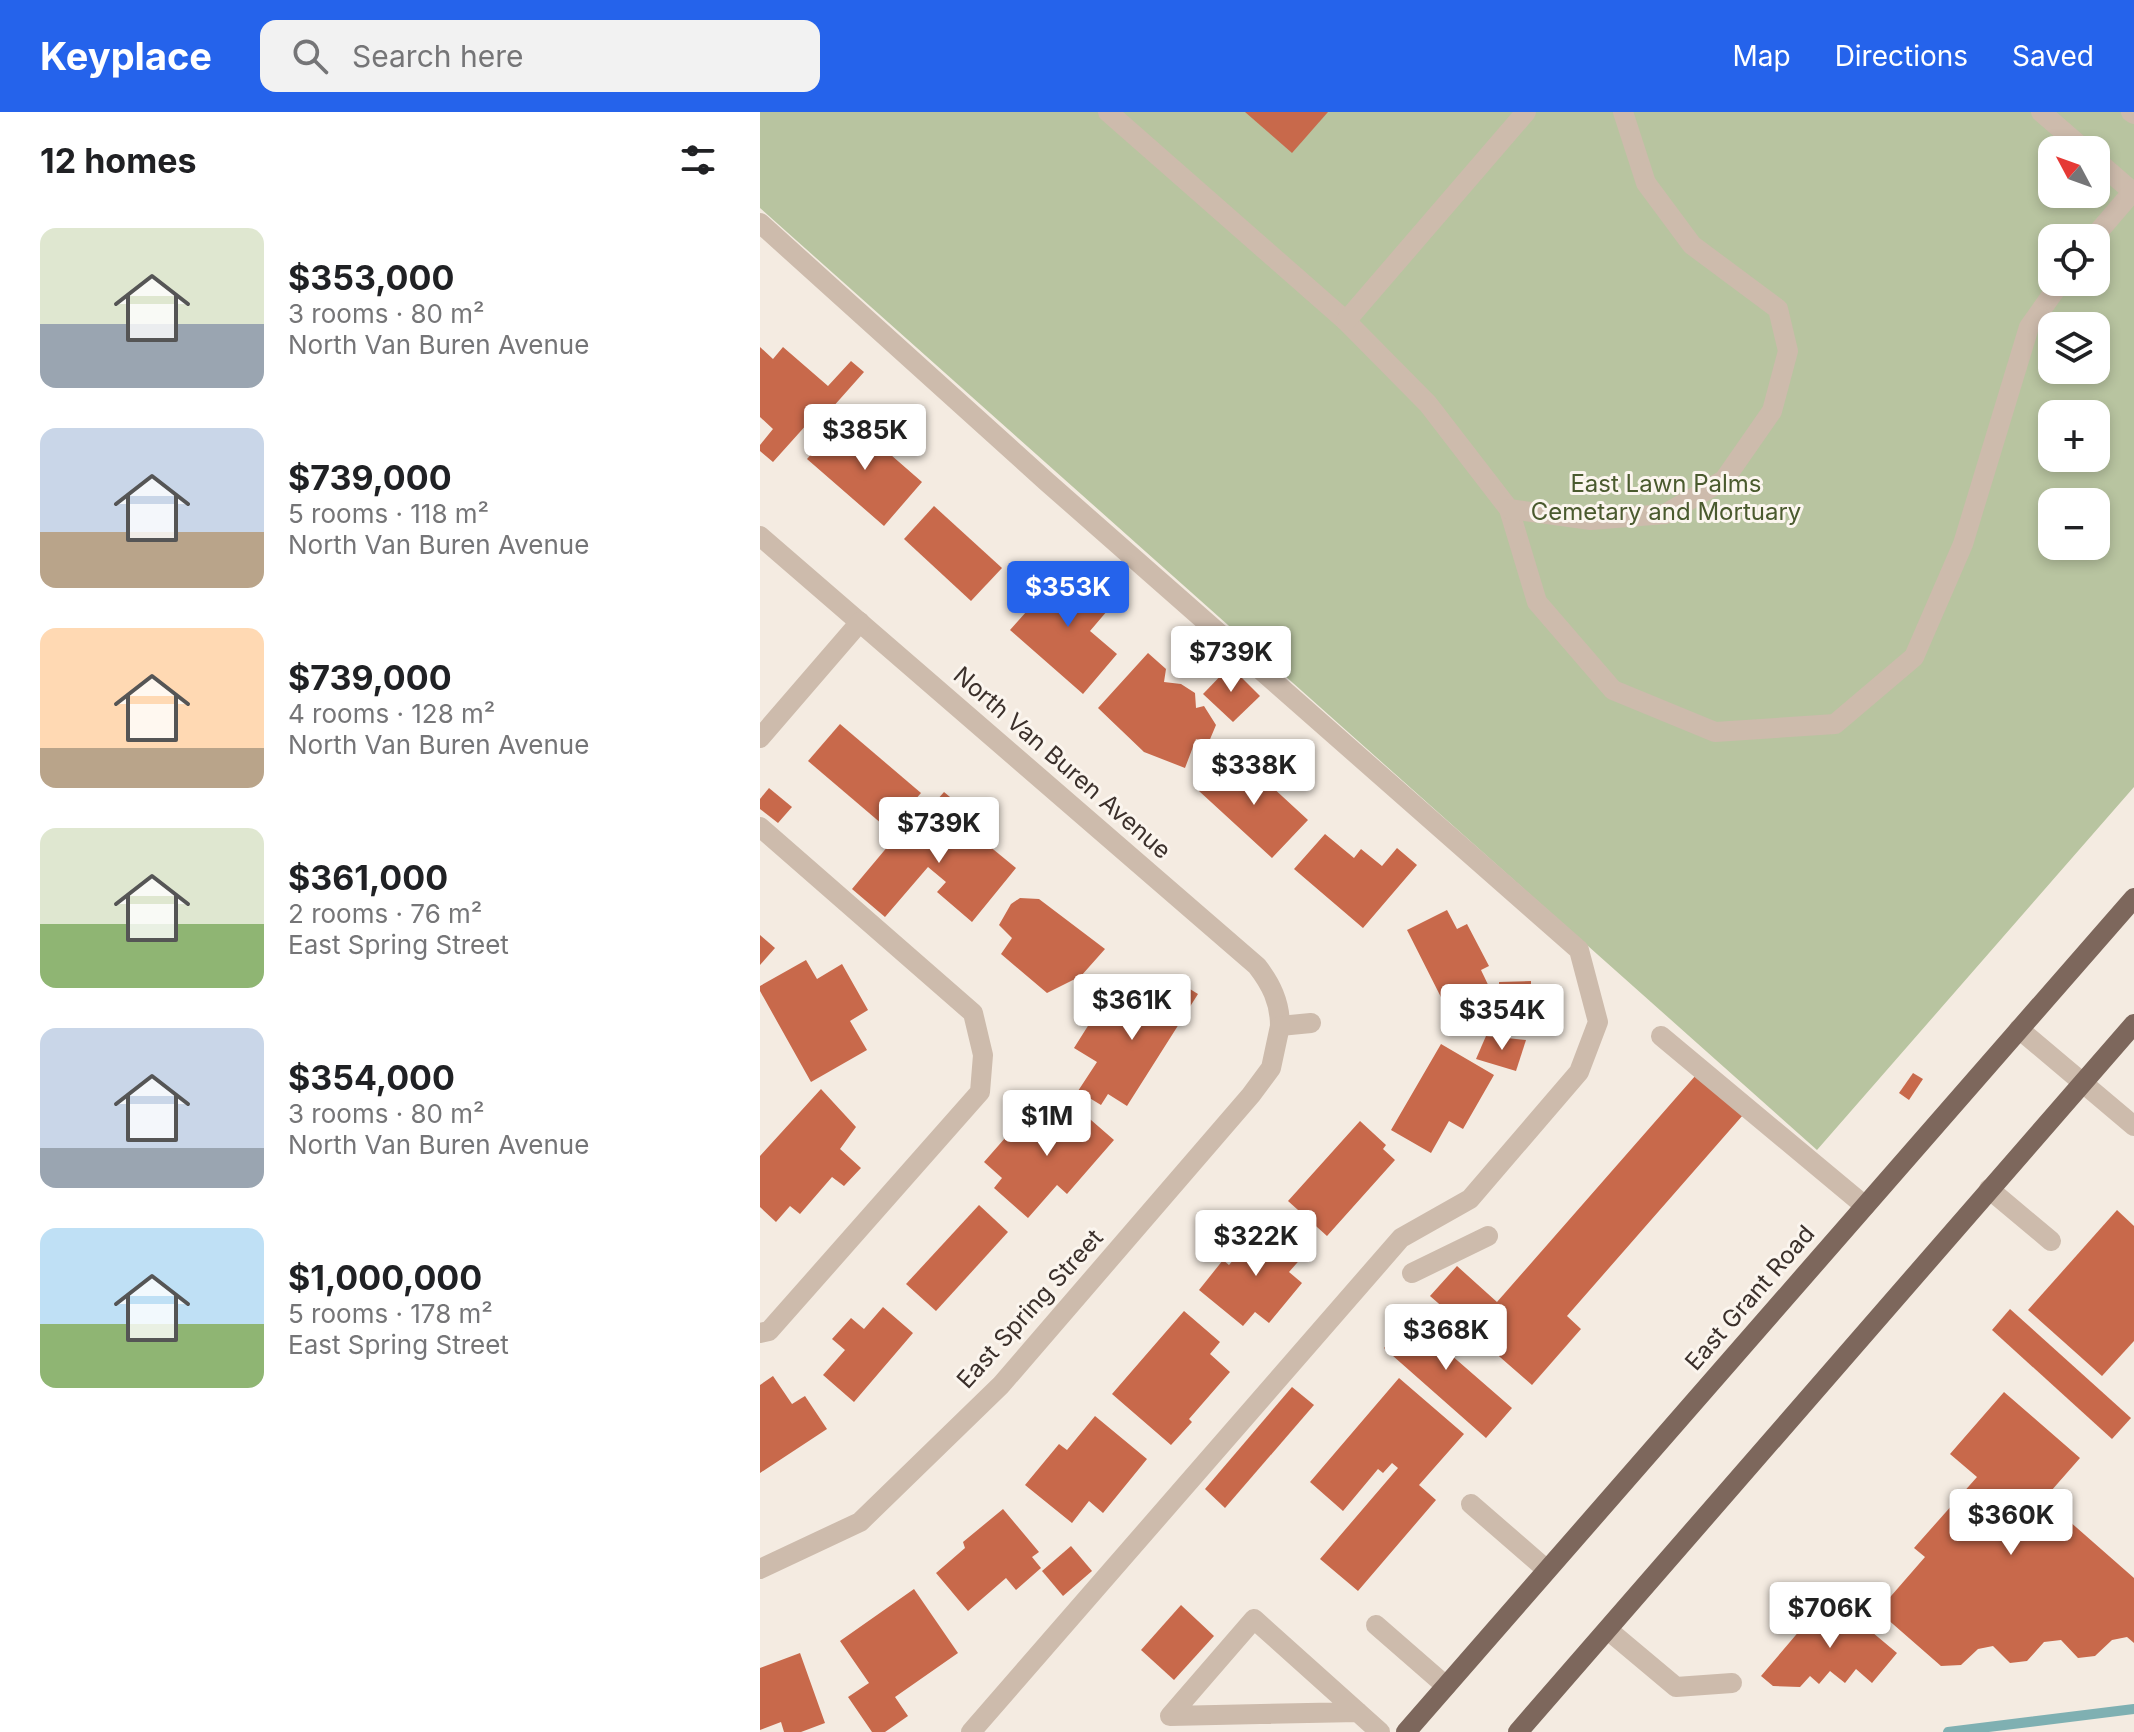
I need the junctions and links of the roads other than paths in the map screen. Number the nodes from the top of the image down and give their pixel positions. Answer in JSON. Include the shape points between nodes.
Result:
{"nodes":[{"id":1,"x":1108,"y":112,"type":"edge"},
{"id":2,"x":1526,"y":112,"type":"edge"},
{"id":3,"x":1623,"y":112,"type":"edge"},
{"id":4,"x":2041,"y":112,"type":"edge"},
{"id":5,"x":2069,"y":136,"type":"edge"},
{"id":6,"x":2110,"y":172,"type":"edge"},
{"id":7,"x":2134,"y":192,"type":"edge"},
{"id":8,"x":760,"y":223,"type":"edge"},
{"id":9,"x":2105,"y":224,"type":"edge"},
{"id":10,"x":2051,"y":296,"type":"edge"},
{"id":11,"x":1346,"y":321,"type":"junction"},
{"id":12,"x":1509,"y":509,"type":"junction"},
{"id":13,"x":760,"y":536,"type":"edge"},
{"id":14,"x":860,"y":622,"type":"junction"},
{"id":15,"x":760,"y":738,"type":"edge"},
{"id":16,"x":760,"y":827,"type":"edge"},
{"id":17,"x":2134,"y":898,"type":"edge"},
{"id":18,"x":1311,"y":1023,"type":"dead end"},
{"id":19,"x":2134,"y":1024,"type":"edge"},
{"id":20,"x":1280,"y":1026,"type":"junction"},
{"id":21,"x":2019,"y":1029,"type":"junction"},
{"id":22,"x":1661,"y":1036,"type":"dead end"},
{"id":23,"x":2082,"y":1082,"type":"junction"},
{"id":24,"x":2134,"y":1126,"type":"edge"},
{"id":25,"x":1989,"y":1189,"type":"junction"},
{"id":26,"x":1865,"y":1206,"type":"junction"},
{"id":27,"x":1488,"y":1236,"type":"dead end"},
{"id":28,"x":2051,"y":1241,"type":"dead end"},
{"id":29,"x":1412,"y":1273,"type":"dead end"},
{"id":30,"x":760,"y":1333,"type":"edge"},
{"id":31,"x":1471,"y":1504,"type":"dead end"},
{"id":32,"x":760,"y":1569,"type":"edge"},
{"id":33,"x":1547,"y":1570,"type":"junction"},
{"id":34,"x":1376,"y":1625,"type":"dead end"},
{"id":35,"x":1608,"y":1630,"type":"junction"},
{"id":36,"x":1732,"y":1683,"type":"dead end"},
{"id":37,"x":1446,"y":1686,"type":"junction"},
{"id":38,"x":1358,"y":1712,"type":"junction"},
{"id":39,"x":971,"y":1732,"type":"edge"},
{"id":40,"x":1380,"y":1732,"type":"edge"},
{"id":41,"x":1406,"y":1732,"type":"edge"},
{"id":42,"x":1518,"y":1732,"type":"edge"}],
"edges":[{"from":1,"to":11,"type":"street"},
{"from":2,"to":11,"type":"street"},
{"from":3,"to":12,"type":"street","via":[[1646,183],[1692,245],[1778,309],[1788,351],[1772,411],[1724,480],[1665,514],[1591,520]]},
{"from":4,"to":5,"type":"street"},
{"from":6,"to":7,"type":"street"},
{"from":7,"to":9,"type":"street"},
{"from":8,"to":39,"type":"street","via":[[1579,950],[1598,1022],[1579,1072],[1470,1199],[1401,1238]]},
{"from":10,"to":12,"type":"street","via":[[2029,327],[1963,544],[1914,657],[1835,724],[1715,732],[1613,690],[1537,602]]},
{"from":11,"to":12,"type":"street","via":[[1428,404]]},
{"from":13,"to":14,"type":"street","name":"North Van Buren Avenue"},
{"from":14,"to":15,"type":"street"},
{"from":14,"to":20,"type":"street","name":"North Van Buren Avenue","via":[[1257,966],[1272,986]]},
{"from":16,"to":30,"type":"street","via":[[973,1013],[983,1055],[980,1092],[769,1331]]},
{"from":17,"to":21,"type":"main road","name":"East Grant Road"},
{"from":18,"to":20,"type":"street"},
{"from":19,"to":23,"type":"main road"},
{"from":20,"to":32,"type":"street","name":"East Spring Street","via":[[1271,1068],[1251,1095],[1001,1385],[860,1522]]},
{"from":21,"to":23,"type":"street"},
{"from":21,"to":26,"type":"main road","name":"East Grant Road"},
{"from":22,"to":26,"type":"street"},
{"from":23,"to":24,"type":"street"},
{"from":23,"to":25,"type":"main road"},
{"from":25,"to":28,"type":"street"},
{"from":25,"to":35,"type":"main road"},
{"from":26,"to":33,"type":"main road","name":"East Grant Road"},
{"from":27,"to":29,"type":"street"},
{"from":31,"to":33,"type":"street"},
{"from":33,"to":37,"type":"main road","name":"East Grant Road"},
{"from":34,"to":37,"type":"street"},
{"from":35,"to":36,"type":"street","via":[[1676,1687]]},
{"from":35,"to":42,"type":"main road"},
{"from":37,"to":41,"type":"main road","name":"East Grant Road"},
{"from":38,"to":38,"type":"street","via":[[1254,1619],[1170,1716],[1217,1715]]},
{"from":38,"to":40,"type":"street"}]}
